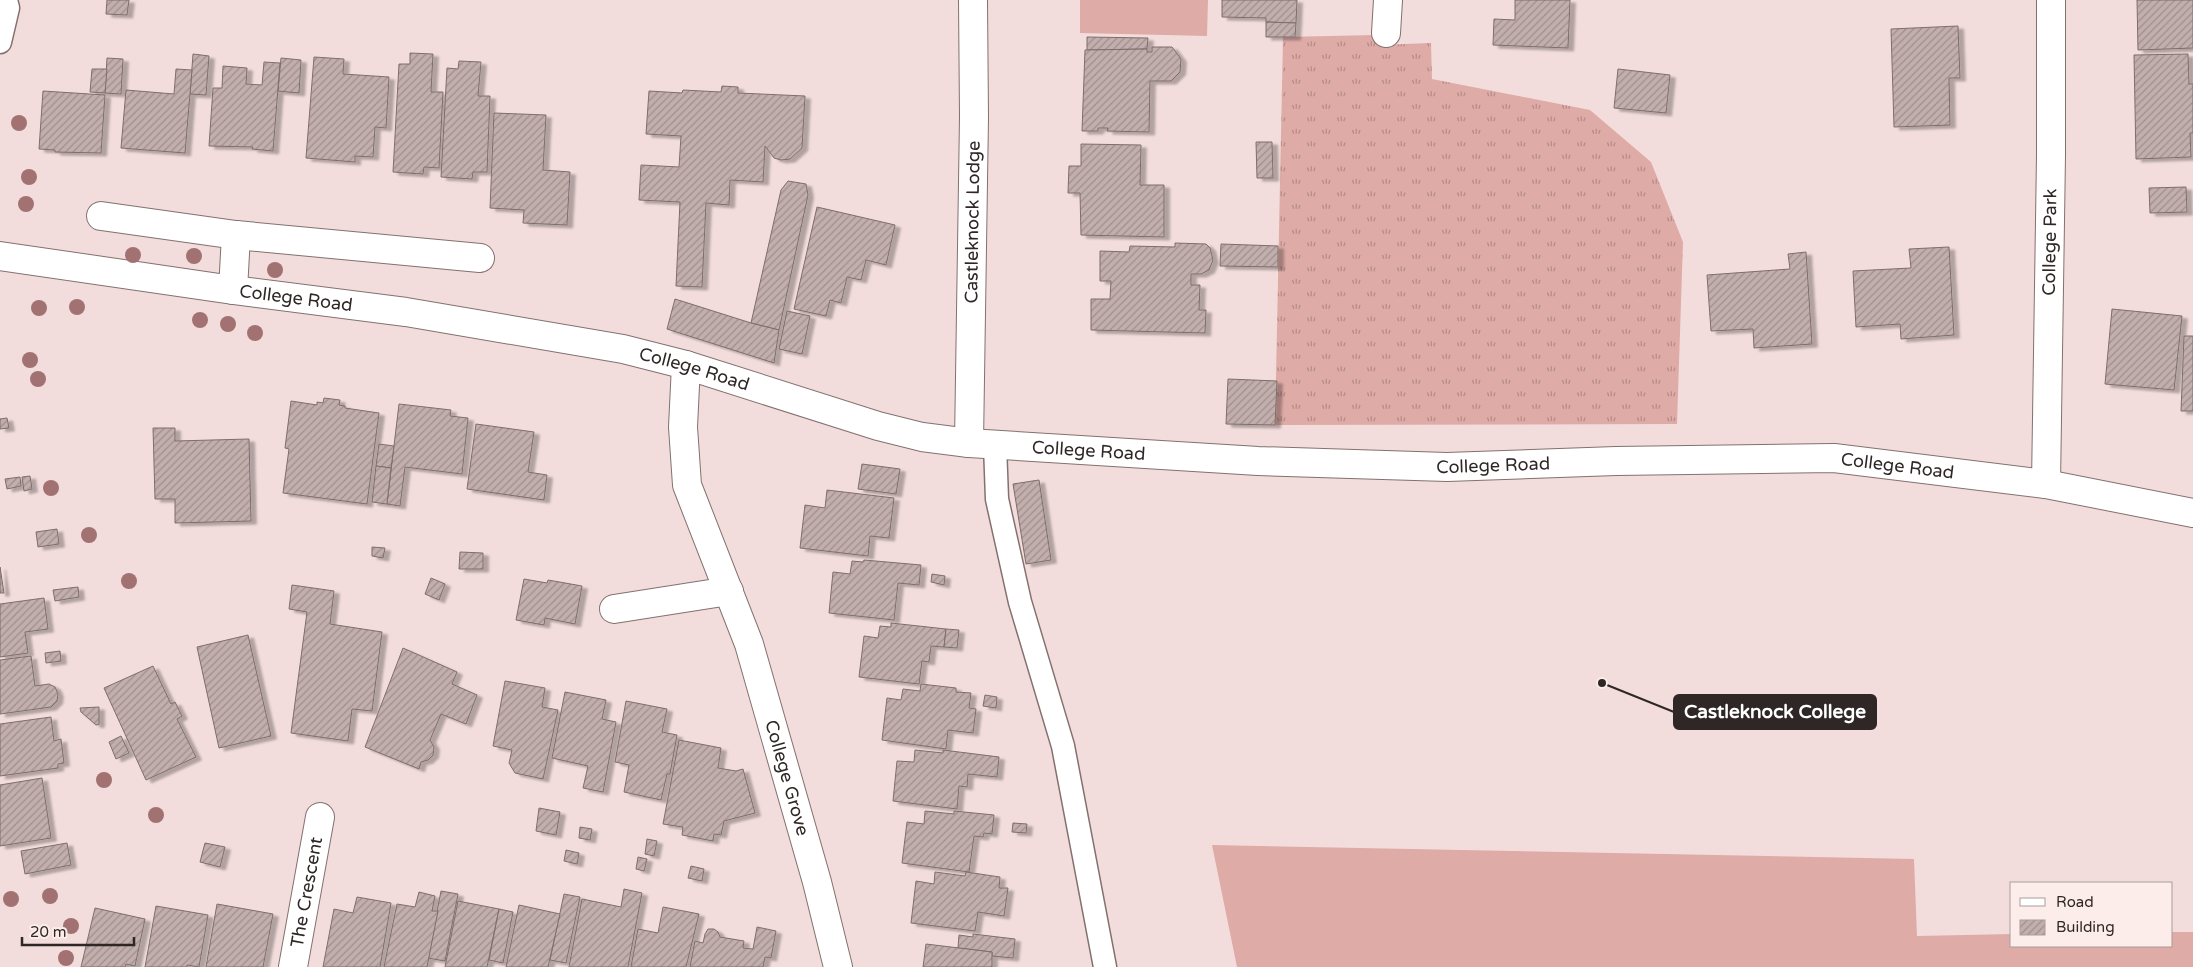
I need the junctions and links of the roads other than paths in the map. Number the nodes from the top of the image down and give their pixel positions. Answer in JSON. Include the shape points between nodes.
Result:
{"nodes":[{"id":1,"x":6,"y":0,"type":"edge"},
{"id":2,"x":973,"y":0,"type":"edge"},
{"id":3,"x":1388,"y":0,"type":"edge"},
{"id":4,"x":2051,"y":0,"type":"edge"},
{"id":5,"x":1386,"y":33,"type":"dead end"},
{"id":6,"x":0,"y":42,"type":"edge"},
{"id":7,"x":101,"y":216,"type":"dead end"},
{"id":8,"x":236,"y":235,"type":"junction"},
{"id":9,"x":0,"y":256,"type":"edge"},
{"id":10,"x":480,"y":258,"type":"dead end"},
{"id":11,"x":233,"y":290,"type":"junction"},
{"id":12,"x":686,"y":365,"type":"junction"},
{"id":13,"x":982,"y":444,"type":"junction"},
{"id":14,"x":2046,"y":484,"type":"junction"},
{"id":15,"x":2193,"y":513,"type":"edge"},
{"id":16,"x":728,"y":591,"type":"junction"},
{"id":17,"x":614,"y":609,"type":"dead end"},
{"id":18,"x":320,"y":817,"type":"dead end"},
{"id":19,"x":293,"y":967,"type":"edge"},
{"id":20,"x":838,"y":967,"type":"edge"},
{"id":21,"x":1105,"y":967,"type":"edge"}],
"edges":[{"from":1,"to":6,"type":"lane","via":[[8,8]]},
{"from":2,"to":13,"type":"street","name":"Castleknock Lodge"},
{"from":3,"to":5,"type":"street"},
{"from":4,"to":14,"type":"street","name":"College Park"},
{"from":7,"to":8,"type":"street"},
{"from":8,"to":10,"type":"street"},
{"from":8,"to":11,"type":"street"},
{"from":9,"to":11,"type":"street","name":"College Road"},
{"from":11,"to":12,"type":"street","name":"College Road","via":[[406,312],[623,349]]},
{"from":12,"to":13,"type":"street","name":"College Road","via":[[878,426],[922,437]]},
{"from":12,"to":16,"type":"street","name":"College Grove","via":[[683,427],[687,485]]},
{"from":13,"to":14,"type":"street","name":"College Road","via":[[1258,461],[1447,468],[1616,460],[1834,458]]},
{"from":13,"to":21,"type":"lane","via":[[1020,602],[1063,746]]},
{"from":14,"to":15,"type":"street","name":"College Road"},
{"from":16,"to":17,"type":"street"},
{"from":16,"to":20,"type":"street","name":"College Grove","via":[[749,644]]},
{"from":18,"to":19,"type":"street","name":"The Crescent"}]}
